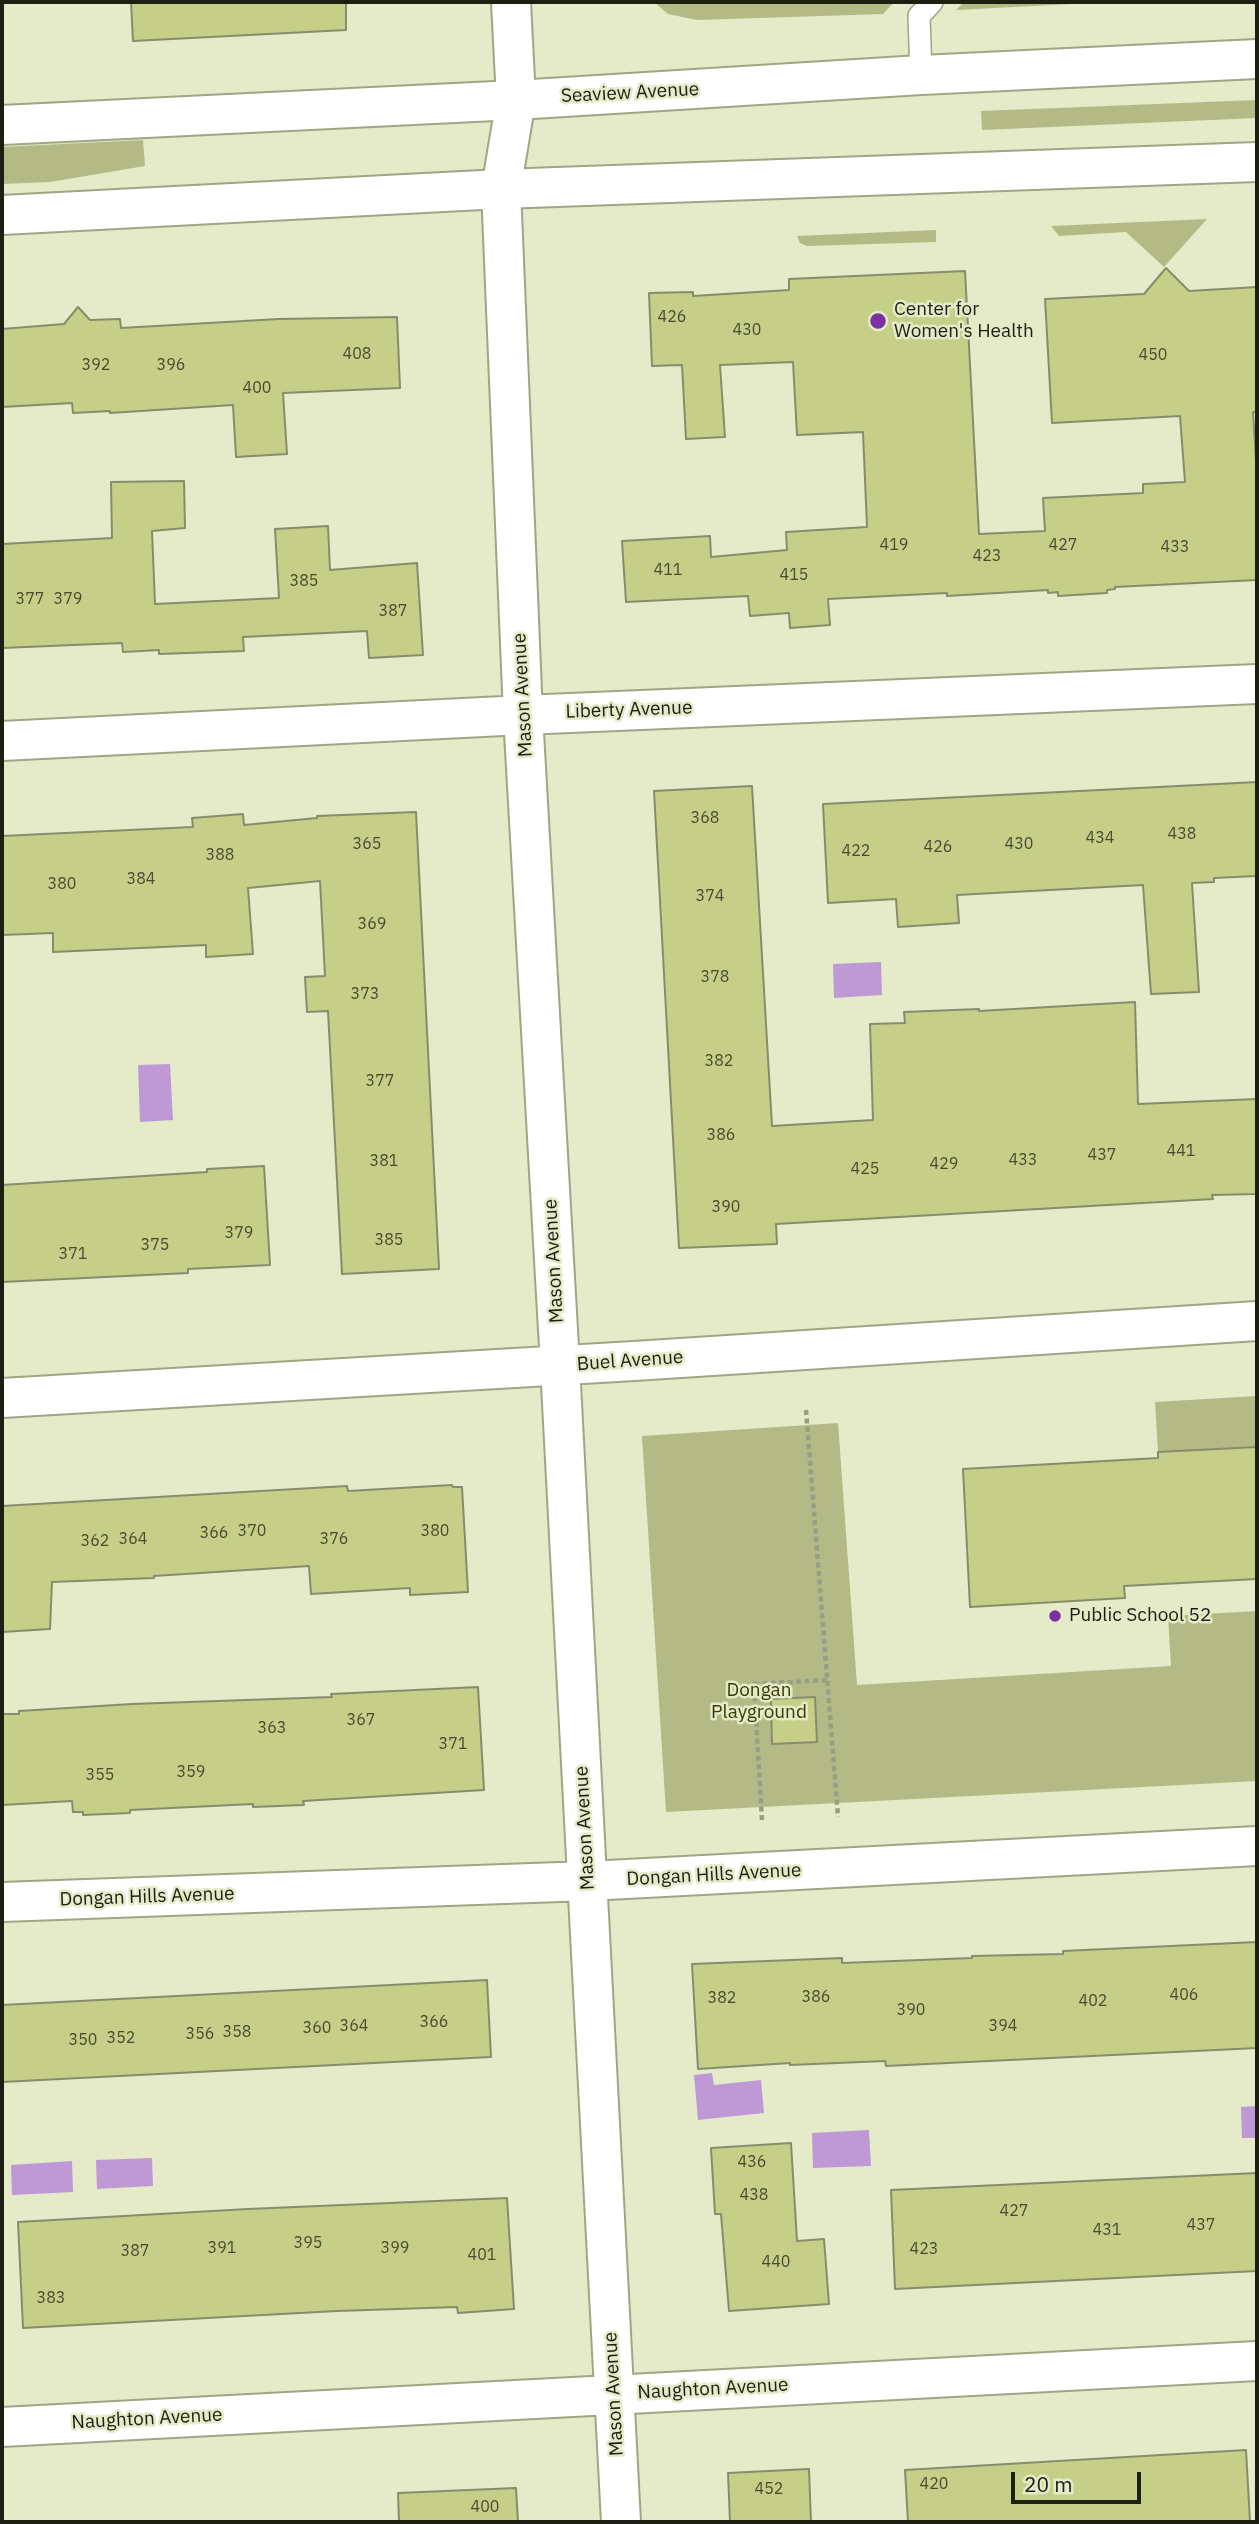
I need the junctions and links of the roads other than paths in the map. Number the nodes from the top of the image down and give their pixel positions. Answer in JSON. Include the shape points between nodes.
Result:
{"nodes":[{"id":1,"x":511,"y":2,"type":"edge"},
{"id":2,"x":932,"y":2,"type":"edge"},
{"id":3,"x":1257,"y":59,"type":"edge"},
{"id":4,"x":921,"y":75,"type":"junction"},
{"id":5,"x":516,"y":100,"type":"junction"},
{"id":6,"x":2,"y":125,"type":"edge"},
{"id":7,"x":1257,"y":162,"type":"edge"},
{"id":8,"x":501,"y":189,"type":"junction"},
{"id":9,"x":2,"y":215,"type":"edge"},
{"id":10,"x":1257,"y":684,"type":"edge"},
{"id":11,"x":523,"y":715,"type":"junction"},
{"id":12,"x":2,"y":741,"type":"edge"},
{"id":13,"x":1257,"y":1321,"type":"edge"},
{"id":14,"x":561,"y":1365,"type":"junction"},
{"id":15,"x":2,"y":1398,"type":"edge"},
{"id":16,"x":1257,"y":1846,"type":"edge"},
{"id":17,"x":588,"y":1881,"type":"junction"},
{"id":18,"x":2,"y":1902,"type":"edge"},
{"id":19,"x":1257,"y":2361,"type":"edge"},
{"id":20,"x":614,"y":2394,"type":"junction"},
{"id":21,"x":2,"y":2427,"type":"edge"},
{"id":22,"x":621,"y":2522,"type":"edge"}],
"edges":[{"from":1,"to":5,"type":"street","name":"Mason Avenue"},
{"from":2,"to":4,"type":"lane","via":[[919,16]]},
{"from":3,"to":4,"type":"street","name":"Seaview Avenue"},
{"from":4,"to":5,"type":"street","name":"Seaview Avenue"},
{"from":5,"to":6,"type":"street","name":"Seaview Avenue"},
{"from":5,"to":8,"type":"street","name":"Mason Avenue"},
{"from":7,"to":8,"type":"street"},
{"from":8,"to":9,"type":"street"},
{"from":8,"to":11,"type":"street","name":"Mason Avenue"},
{"from":10,"to":11,"type":"street","name":"Liberty Avenue"},
{"from":11,"to":12,"type":"street","name":"Liberty Avenue"},
{"from":11,"to":14,"type":"street","name":"Mason Avenue"},
{"from":13,"to":14,"type":"street","name":"Buel Avenue"},
{"from":14,"to":15,"type":"street","name":"Buel Avenue"},
{"from":14,"to":17,"type":"street","name":"Mason Avenue"},
{"from":16,"to":17,"type":"street","name":"Dongan Hills Avenue"},
{"from":17,"to":18,"type":"street","name":"Dongan Hills Avenue"},
{"from":17,"to":20,"type":"street","name":"Mason Avenue"},
{"from":19,"to":20,"type":"street","name":"Naughton Avenue"},
{"from":20,"to":21,"type":"street","name":"Naughton Avenue"},
{"from":20,"to":22,"type":"street","name":"Mason Avenue"}]}
